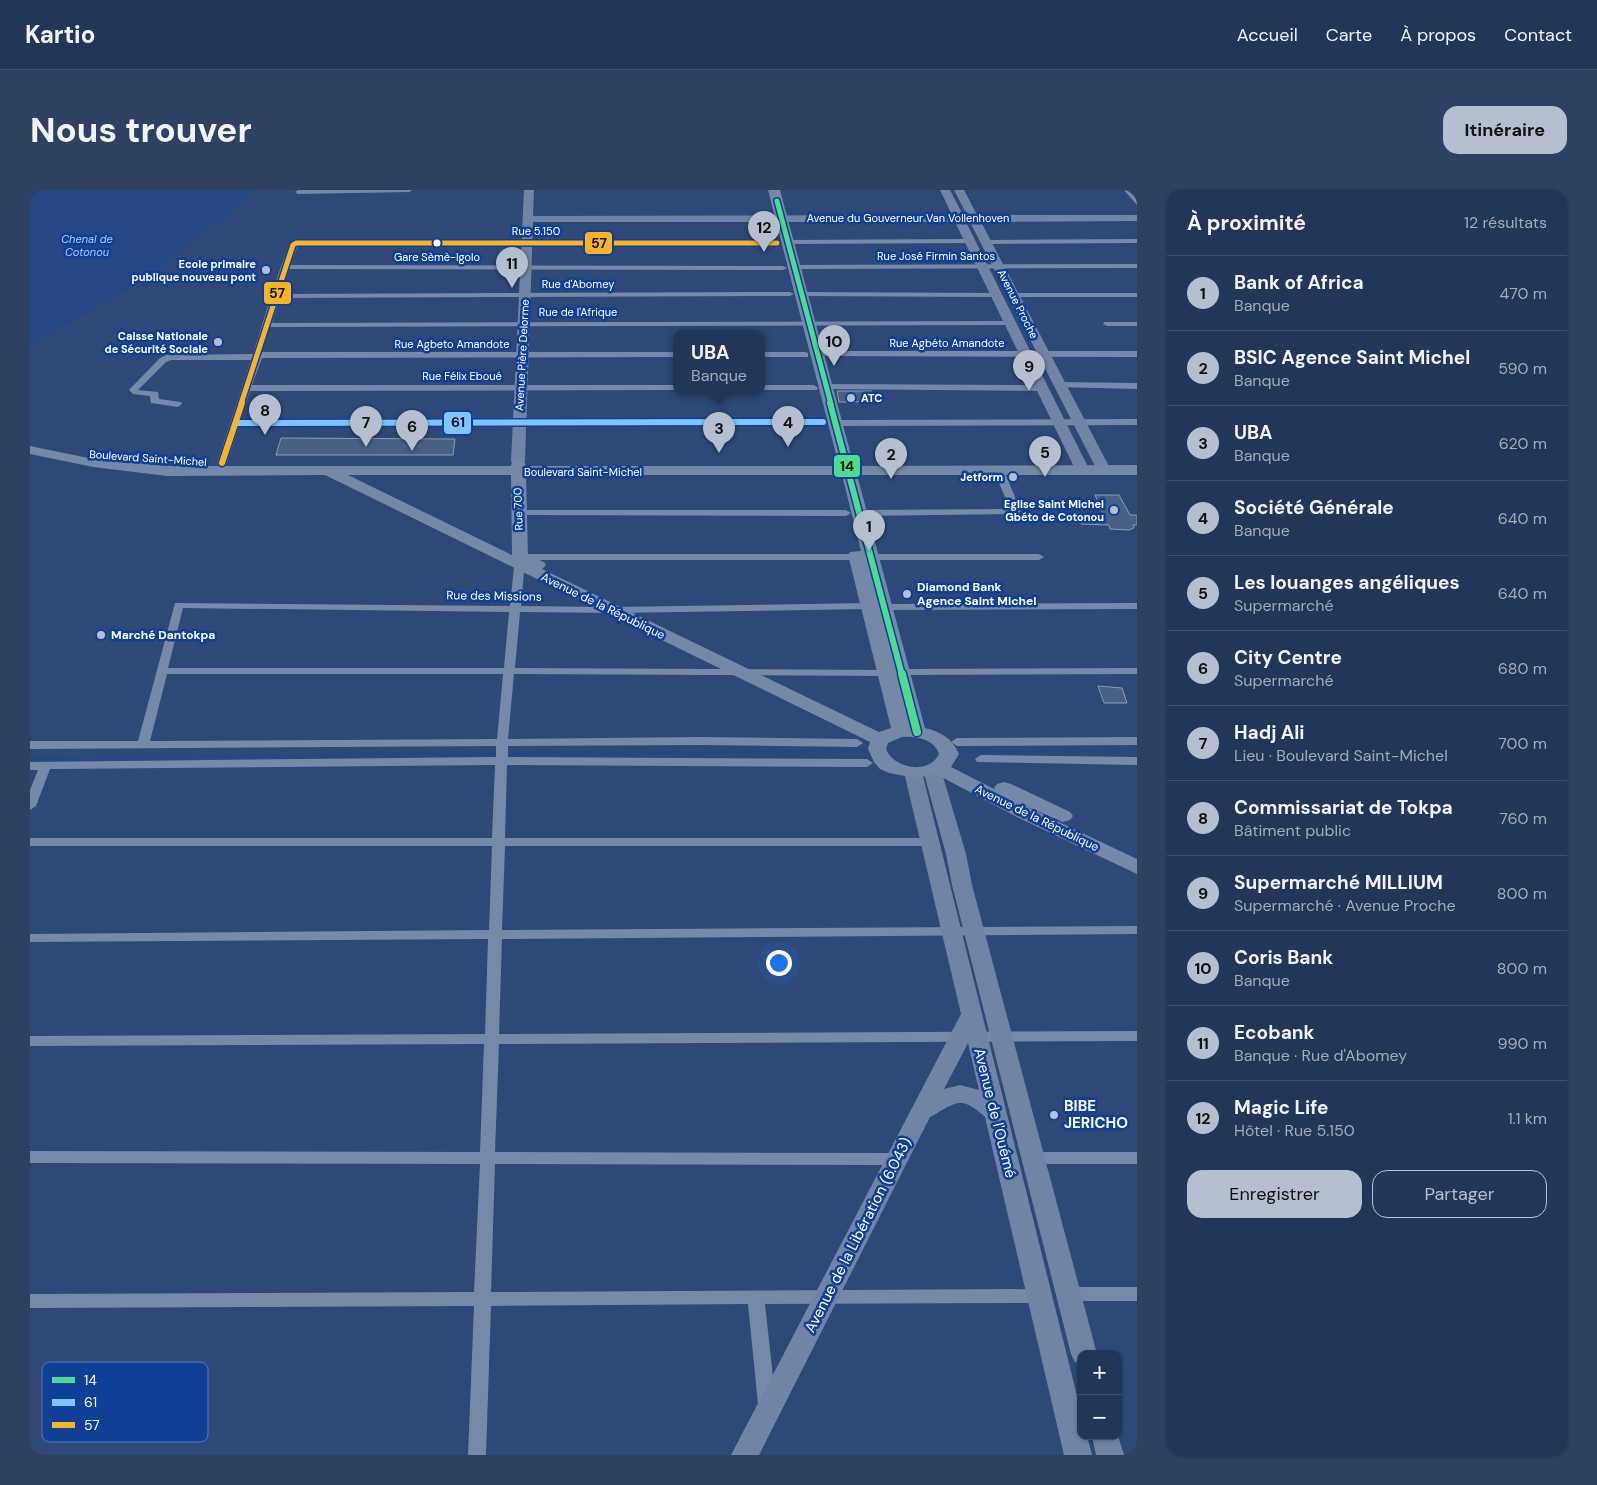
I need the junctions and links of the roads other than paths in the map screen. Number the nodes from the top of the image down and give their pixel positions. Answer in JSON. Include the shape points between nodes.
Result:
{"nodes":[{"id":1,"x":410,"y":190,"type":"edge"},
{"id":2,"x":529,"y":190,"type":"edge"},
{"id":3,"x":763,"y":190,"type":"edge"},
{"id":4,"x":774,"y":190,"type":"edge"},
{"id":5,"x":945,"y":190,"type":"edge"},
{"id":6,"x":959,"y":190,"type":"edge"},
{"id":7,"x":1127,"y":190,"type":"edge"},
{"id":8,"x":299,"y":191,"type":"edge"},
{"id":9,"x":1137,"y":203,"type":"edge"},
{"id":10,"x":1137,"y":213,"type":"edge"},
{"id":11,"x":775,"y":215,"type":"junction"},
{"id":12,"x":958,"y":215,"type":"junction"},
{"id":13,"x":972,"y":215,"type":"junction"},
{"id":14,"x":529,"y":216,"type":"junction"},
{"id":15,"x":1137,"y":218,"type":"edge"},
{"id":16,"x":1137,"y":241,"type":"edge"},
{"id":17,"x":528,"y":242,"type":"junction"},
{"id":18,"x":971,"y":242,"type":"junction"},
{"id":19,"x":986,"y":242,"type":"junction"},
{"id":20,"x":782,"y":243,"type":"junction"},
{"id":21,"x":1137,"y":266,"type":"edge"},
{"id":22,"x":526,"y":267,"type":"junction"},
{"id":23,"x":789,"y":267,"type":"junction"},
{"id":24,"x":983,"y":267,"type":"junction"},
{"id":25,"x":999,"y":267,"type":"junction"},
{"id":26,"x":285,"y":268,"type":"junction"},
{"id":27,"x":796,"y":294,"type":"junction"},
{"id":28,"x":525,"y":295,"type":"junction"},
{"id":29,"x":996,"y":295,"type":"junction"},
{"id":30,"x":1014,"y":295,"type":"junction"},
{"id":31,"x":1137,"y":295,"type":"edge"},
{"id":32,"x":277,"y":296,"type":"junction"},
{"id":33,"x":524,"y":323,"type":"junction"},
{"id":34,"x":804,"y":324,"type":"junction"},
{"id":35,"x":1011,"y":324,"type":"junction"},
{"id":36,"x":1107,"y":324,"type":"dead end"},
{"id":37,"x":1137,"y":324,"type":"edge"},
{"id":38,"x":268,"y":325,"type":"junction"},
{"id":39,"x":811,"y":354,"type":"junction"},
{"id":40,"x":1026,"y":354,"type":"junction"},
{"id":41,"x":1044,"y":354,"type":"junction"},
{"id":42,"x":1137,"y":354,"type":"edge"},
{"id":43,"x":522,"y":355,"type":"junction"},
{"id":44,"x":673,"y":355,"type":"edge"},
{"id":45,"x":765,"y":355,"type":"edge"},
{"id":46,"x":258,"y":356,"type":"junction"},
{"id":47,"x":1060,"y":385,"type":"junction"},
{"id":48,"x":1137,"y":386,"type":"edge"},
{"id":49,"x":520,"y":387,"type":"junction"},
{"id":50,"x":248,"y":388,"type":"junction"},
{"id":51,"x":673,"y":388,"type":"edge"},
{"id":52,"x":765,"y":388,"type":"edge"},
{"id":53,"x":820,"y":388,"type":"junction"},
{"id":54,"x":1042,"y":388,"type":"junction"},
{"id":55,"x":178,"y":404,"type":"dead end"},
{"id":56,"x":1059,"y":422,"type":"junction"},
{"id":57,"x":1080,"y":422,"type":"junction"},
{"id":58,"x":1137,"y":422,"type":"edge"},
{"id":59,"x":236,"y":423,"type":"junction"},
{"id":60,"x":829,"y":423,"type":"junction"},
{"id":61,"x":519,"y":424,"type":"junction"},
{"id":62,"x":30,"y":442,"type":"edge"},
{"id":63,"x":30,"y":450,"type":"edge"},
{"id":64,"x":1137,"y":461,"type":"edge"},
{"id":65,"x":222,"y":463,"type":"junction"},
{"id":66,"x":517,"y":466,"type":"junction"},
{"id":67,"x":1080,"y":466,"type":"junction"},
{"id":68,"x":1102,"y":466,"type":"junction"},
{"id":69,"x":841,"y":467,"type":"junction"},
{"id":70,"x":326,"y":470,"type":"junction"},
{"id":71,"x":1137,"y":470,"type":"edge"},
{"id":72,"x":999,"y":471,"type":"junction"},
{"id":73,"x":518,"y":513,"type":"junction"},
{"id":74,"x":852,"y":513,"type":"junction"},
{"id":75,"x":1039,"y":557,"type":"dead end"},
{"id":76,"x":864,"y":559,"type":"junction"},
{"id":77,"x":520,"y":561,"type":"junction"},
{"id":78,"x":877,"y":606,"type":"junction"},
{"id":79,"x":1137,"y":606,"type":"edge"},
{"id":80,"x":514,"y":608,"type":"junction"},
{"id":81,"x":612,"y":610,"type":"junction"},
{"id":82,"x":631,"y":610,"type":"junction"},
{"id":83,"x":509,"y":670,"type":"junction"},
{"id":84,"x":164,"y":671,"type":"junction"},
{"id":85,"x":737,"y":671,"type":"junction"},
{"id":86,"x":758,"y":671,"type":"junction"},
{"id":87,"x":1137,"y":671,"type":"edge"},
{"id":88,"x":894,"y":672,"type":"junction"},
{"id":89,"x":897,"y":734,"type":"junction"},
{"id":90,"x":1137,"y":741,"type":"edge"},
{"id":91,"x":857,"y":742,"type":"dead end"},
{"id":92,"x":143,"y":744,"type":"junction"},
{"id":93,"x":30,"y":745,"type":"edge"},
{"id":94,"x":502,"y":752,"type":"junction"},
{"id":95,"x":981,"y":759,"type":"dead end"},
{"id":96,"x":1137,"y":761,"type":"edge"},
{"id":97,"x":938,"y":762,"type":"junction"},
{"id":98,"x":867,"y":763,"type":"dead end"},
{"id":99,"x":30,"y":766,"type":"edge"},
{"id":100,"x":45,"y":766,"type":"junction"},
{"id":101,"x":30,"y":806,"type":"edge"},
{"id":102,"x":30,"y":842,"type":"edge"},
{"id":103,"x":499,"y":842,"type":"junction"},
{"id":104,"x":930,"y":842,"type":"junction"},
{"id":105,"x":1137,"y":852,"type":"edge"},
{"id":106,"x":1137,"y":867,"type":"edge"},
{"id":107,"x":974,"y":930,"type":"junction"},
{"id":108,"x":1137,"y":930,"type":"edge"},
{"id":109,"x":951,"y":931,"type":"junction"},
{"id":110,"x":496,"y":936,"type":"junction"},
{"id":111,"x":30,"y":938,"type":"edge"},
{"id":112,"x":970,"y":1030,"type":"junction"},
{"id":113,"x":1137,"y":1036,"type":"edge"},
{"id":114,"x":1001,"y":1037,"type":"junction"},
{"id":115,"x":492,"y":1039,"type":"junction"},
{"id":116,"x":30,"y":1042,"type":"edge"},
{"id":117,"x":922,"y":1112,"type":"junction"},
{"id":118,"x":996,"y":1114,"type":"junction"},
{"id":119,"x":30,"y":1157,"type":"edge"},
{"id":120,"x":488,"y":1157,"type":"junction"},
{"id":121,"x":1033,"y":1158,"type":"junction"},
{"id":122,"x":1137,"y":1158,"type":"edge"},
{"id":123,"x":898,"y":1159,"type":"junction"},
{"id":124,"x":1068,"y":1294,"type":"junction"},
{"id":125,"x":1137,"y":1294,"type":"edge"},
{"id":126,"x":1040,"y":1296,"type":"junction"},
{"id":127,"x":756,"y":1297,"type":"junction"},
{"id":128,"x":826,"y":1297,"type":"junction"},
{"id":129,"x":483,"y":1299,"type":"junction"},
{"id":130,"x":30,"y":1301,"type":"edge"},
{"id":131,"x":1083,"y":1350,"type":"edge"},
{"id":132,"x":768,"y":1412,"type":"junction"},
{"id":133,"x":1106,"y":1440,"type":"edge"},
{"id":134,"x":477,"y":1455,"type":"edge"},
{"id":135,"x":745,"y":1455,"type":"edge"},
{"id":136,"x":1078,"y":1455,"type":"edge"},
{"id":137,"x":1110,"y":1455,"type":"edge"}],
"edges":[{"from":1,"to":8,"type":"street"},
{"from":2,"to":14,"type":"main road","name":"Avenue Pière Delorme"},
{"from":3,"to":11,"type":"main road"},
{"from":4,"to":11,"type":"main road"},
{"from":5,"to":12,"type":"main road","name":"Avenue Proche"},
{"from":6,"to":13,"type":"main road","name":"Avenue Proche"},
{"from":7,"to":9,"type":"street"},
{"from":10,"to":13,"type":"main road","name":"Avenue du Gouverneur Van Vollenhoven"},
{"from":11,"to":12,"type":"main road","name":"Avenue du Gouverneur Van Vollenhoven"},
{"from":11,"to":14,"type":"main road","name":"Avenue du Gouverneur Van Vollenhoven"},
{"from":11,"to":20,"type":"main road"},
{"from":12,"to":13,"type":"main road","name":"Avenue du Gouverneur Van Vollenhoven"},
{"from":12,"to":18,"type":"main road","name":"Avenue Proche"},
{"from":13,"to":15,"type":"main road","name":"Avenue du Gouverneur Van Vollenhoven"},
{"from":13,"to":19,"type":"main road","name":"Avenue Proche"},
{"from":14,"to":17,"type":"main road","name":"Avenue Pière Delorme"},
{"from":16,"to":19,"type":"street"},
{"from":17,"to":20,"type":"street","name":"Rue 5.150"},
{"from":17,"to":22,"type":"main road","name":"Avenue Pière Delorme"},
{"from":17,"to":26,"type":"street","name":"Rue 5.150","via":[[296,243]]},
{"from":18,"to":20,"type":"street","name":"Rue 5.150"},
{"from":18,"to":24,"type":"main road","name":"Avenue Proche"},
{"from":19,"to":25,"type":"main road","name":"Avenue Proche"},
{"from":20,"to":23,"type":"main road"},
{"from":21,"to":25,"type":"street","name":"Rue José Firmin Santos"},
{"from":22,"to":23,"type":"street","name":"Rue José Firmin Santos"},
{"from":22,"to":26,"type":"street","name":"Rue José Firmin Santos"},
{"from":22,"to":28,"type":"main road","name":"Avenue Pière Delorme"},
{"from":23,"to":24,"type":"street","name":"Rue José Firmin Santos"},
{"from":23,"to":27,"type":"main road"},
{"from":24,"to":25,"type":"street","name":"Rue José Firmin Santos"},
{"from":24,"to":29,"type":"main road","name":"Avenue Proche"},
{"from":25,"to":30,"type":"main road","name":"Avenue Proche"},
{"from":26,"to":32,"type":"street"},
{"from":27,"to":28,"type":"street","name":"Rue d'Abomey"},
{"from":27,"to":29,"type":"street","name":"Rue d'Abomey"},
{"from":27,"to":34,"type":"main road"},
{"from":28,"to":32,"type":"street","name":"Rue d'Abomey"},
{"from":28,"to":33,"type":"main road","name":"Avenue Pière Delorme"},
{"from":29,"to":35,"type":"main road","name":"Avenue Proche"},
{"from":30,"to":31,"type":"street"},
{"from":30,"to":41,"type":"main road","name":"Avenue Proche"},
{"from":32,"to":38,"type":"street"},
{"from":33,"to":34,"type":"street","name":"Rue de l'Afrique"},
{"from":33,"to":38,"type":"street","name":"Rue de l'Afrique"},
{"from":33,"to":43,"type":"main road","name":"Avenue Pière Delorme"},
{"from":34,"to":35,"type":"street","name":"Rue de l'Afrique"},
{"from":34,"to":39,"type":"main road"},
{"from":35,"to":40,"type":"main road","name":"Avenue Proche"},
{"from":36,"to":37,"type":"street"},
{"from":38,"to":46,"type":"street"},
{"from":39,"to":40,"type":"street","name":"Rue Agbéto Amandote"},
{"from":39,"to":45,"type":"street"},
{"from":39,"to":53,"type":"main road"},
{"from":40,"to":41,"type":"street","name":"Rue Agbéto Amandote"},
{"from":40,"to":54,"type":"main road","name":"Avenue Proche"},
{"from":41,"to":42,"type":"street","name":"Rue Agbéto Amandote"},
{"from":41,"to":47,"type":"main road","name":"Avenue Proche"},
{"from":43,"to":44,"type":"street","name":"Rue Agbeto Amandote"},
{"from":43,"to":46,"type":"street","name":"Rue Agbeto Amandote"},
{"from":43,"to":49,"type":"main road","name":"Avenue Pière Delorme"},
{"from":46,"to":50,"type":"street"},
{"from":46,"to":55,"type":"street","name":"Rue Agbeto Amandote","via":[[169,357],[133,390],[155,394],[154,401]]},
{"from":47,"to":48,"type":"street"},
{"from":47,"to":57,"type":"main road","name":"Avenue Proche"},
{"from":49,"to":50,"type":"street","name":"Rue Félix Eboué"},
{"from":49,"to":51,"type":"street","name":"Rue Félix Eboué"},
{"from":49,"to":61,"type":"main road","name":"Avenue Pière Delorme"},
{"from":50,"to":59,"type":"street"},
{"from":52,"to":53,"type":"street"},
{"from":53,"to":54,"type":"street"},
{"from":53,"to":60,"type":"main road"},
{"from":54,"to":56,"type":"main road","name":"Avenue Proche"},
{"from":56,"to":57,"type":"street"},
{"from":56,"to":60,"type":"street"},
{"from":56,"to":67,"type":"main road","name":"Avenue Proche"},
{"from":57,"to":58,"type":"street"},
{"from":57,"to":68,"type":"main road","name":"Avenue Proche"},
{"from":59,"to":61,"type":"street"},
{"from":59,"to":65,"type":"street"},
{"from":60,"to":61,"type":"street"},
{"from":60,"to":69,"type":"main road"},
{"from":61,"to":66,"type":"main road","name":"Avenue Pière Delorme"},
{"from":62,"to":65,"type":"main road","name":"Boulevard Saint-Michel","via":[[100,456],[160,462]]},
{"from":63,"to":70,"type":"main road","name":"Boulevard Saint-Michel","via":[[93,463],[154,470]]},
{"from":64,"to":68,"type":"main road","name":"Boulevard Saint-Michel"},
{"from":65,"to":66,"type":"main road","name":"Boulevard Saint-Michel"},
{"from":66,"to":69,"type":"main road","name":"Boulevard Saint-Michel"},
{"from":66,"to":70,"type":"main road","name":"Boulevard Saint-Michel"},
{"from":66,"to":73,"type":"main road","name":"Rue 700"},
{"from":67,"to":68,"type":"main road","name":"Boulevard Saint-Michel"},
{"from":67,"to":69,"type":"main road","name":"Boulevard Saint-Michel"},
{"from":67,"to":72,"type":"main road","name":"Boulevard Saint-Michel"},
{"from":68,"to":71,"type":"main road","name":"Boulevard Saint-Michel"},
{"from":69,"to":72,"type":"main road","name":"Boulevard Saint-Michel"},
{"from":69,"to":74,"type":"main road"},
{"from":70,"to":77,"type":"main road","name":"Avenue de la République"},
{"from":72,"to":74,"type":"street","via":[[1014,512]]},
{"from":73,"to":74,"type":"street"},
{"from":73,"to":77,"type":"main road","name":"Rue 700"},
{"from":74,"to":76,"type":"main road"},
{"from":75,"to":76,"type":"street"},
{"from":76,"to":77,"type":"street"},
{"from":76,"to":78,"type":"main road"},
{"from":77,"to":80,"type":"street"},
{"from":77,"to":81,"type":"main road","name":"Avenue de la République"},
{"from":77,"to":82,"type":"main road","name":"Avenue de la République"},
{"from":78,"to":79,"type":"street","name":"Rue des Missions"},
{"from":78,"to":82,"type":"street","name":"Rue des Missions"},
{"from":78,"to":88,"type":"main road"},
{"from":80,"to":81,"type":"street","name":"Rue des Missions"},
{"from":80,"to":83,"type":"street"},
{"from":80,"to":84,"type":"street","name":"Rue des Missions","via":[[179,604]]},
{"from":81,"to":82,"type":"street","name":"Rue des Missions"},
{"from":81,"to":85,"type":"main road","name":"Avenue de la République"},
{"from":82,"to":86,"type":"main road","name":"Avenue de la République"},
{"from":83,"to":84,"type":"street"},
{"from":83,"to":85,"type":"street"},
{"from":83,"to":94,"type":"street"},
{"from":84,"to":92,"type":"street"},
{"from":85,"to":86,"type":"street"},
{"from":85,"to":89,"type":"main road","name":"Avenue de la République"},
{"from":86,"to":88,"type":"street"},
{"from":86,"to":89,"type":"main road","name":"Avenue de la République"},
{"from":87,"to":88,"type":"street"},
{"from":88,"to":89,"type":"main road"},
{"from":89,"to":97,"type":"main road","via":[[940,741],[948,749]]},
{"from":89,"to":97,"type":"main road","via":[[877,749],[882,760],[894,767]]},
{"from":90,"to":97,"type":"street"},
{"from":91,"to":94,"type":"street","via":[[700,741]]},
{"from":92,"to":93,"type":"street"},
{"from":92,"to":94,"type":"street"},
{"from":94,"to":98,"type":"street"},
{"from":94,"to":100,"type":"street"},
{"from":94,"to":103,"type":"street"},
{"from":95,"to":96,"type":"street"},
{"from":97,"to":104,"type":"main road","name":"Avenue de l'Ouémé"},
{"from":97,"to":105,"type":"main road","name":"Avenue de la République","via":[[986,779]]},
{"from":97,"to":106,"type":"main road","name":"Avenue de la République","via":[[1024,813]]},
{"from":97,"to":107,"type":"main road","name":"Avenue de l'Ouémé"},
{"from":99,"to":100,"type":"street"},
{"from":100,"to":101,"type":"street"},
{"from":102,"to":103,"type":"street"},
{"from":103,"to":104,"type":"street"},
{"from":103,"to":110,"type":"street"},
{"from":104,"to":109,"type":"main road","name":"Avenue de l'Ouémé"},
{"from":107,"to":108,"type":"street"},
{"from":107,"to":109,"type":"street"},
{"from":107,"to":114,"type":"main road","name":"Avenue de l'Ouémé"},
{"from":109,"to":110,"type":"street"},
{"from":109,"to":112,"type":"main road","name":"Avenue de l'Ouémé"},
{"from":110,"to":111,"type":"street"},
{"from":110,"to":115,"type":"street"},
{"from":112,"to":114,"type":"street"},
{"from":112,"to":115,"type":"street"},
{"from":112,"to":117,"type":"main road","name":"Avenue de la Libération (6.043)"},
{"from":112,"to":118,"type":"main road","name":"Avenue de l'Ouémé"},
{"from":113,"to":114,"type":"street"},
{"from":114,"to":121,"type":"main road","name":"Avenue de l'Ouémé"},
{"from":115,"to":116,"type":"street"},
{"from":115,"to":120,"type":"street"},
{"from":117,"to":118,"type":"main road","via":[[944,1096],[956,1093],[970,1094],[982,1100]]},
{"from":117,"to":123,"type":"main road","name":"Avenue de la Libération (6.043)"},
{"from":118,"to":126,"type":"main road","name":"Avenue de l'Ouémé"},
{"from":119,"to":120,"type":"street"},
{"from":120,"to":123,"type":"street"},
{"from":120,"to":129,"type":"street"},
{"from":121,"to":122,"type":"street"},
{"from":121,"to":124,"type":"main road","name":"Avenue de l'Ouémé"},
{"from":123,"to":128,"type":"main road","name":"Avenue de la Libération (6.043)"},
{"from":124,"to":125,"type":"street"},
{"from":124,"to":131,"type":"main road","name":"Avenue de l'Ouémé"},
{"from":126,"to":128,"type":"street"},
{"from":126,"to":136,"type":"main road","name":"Avenue de l'Ouémé"},
{"from":127,"to":128,"type":"street"},
{"from":127,"to":129,"type":"street"},
{"from":127,"to":132,"type":"street"},
{"from":128,"to":132,"type":"main road","name":"Avenue de la Libération (6.043)"},
{"from":129,"to":130,"type":"street"},
{"from":129,"to":134,"type":"street"},
{"from":132,"to":135,"type":"main road","name":"Avenue de la Libération (6.043)"},
{"from":133,"to":137,"type":"main road"}]}
